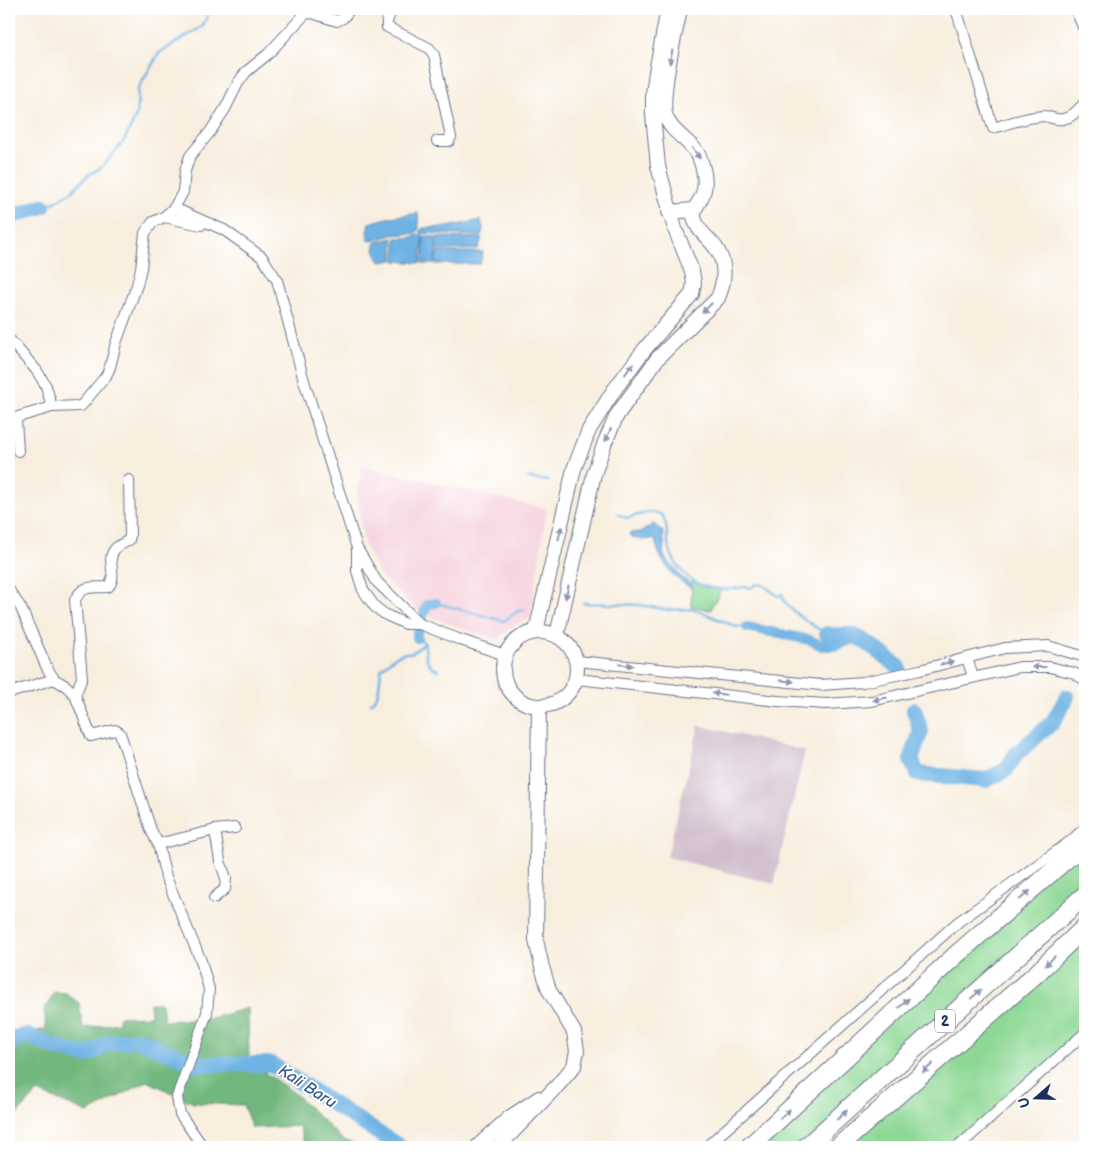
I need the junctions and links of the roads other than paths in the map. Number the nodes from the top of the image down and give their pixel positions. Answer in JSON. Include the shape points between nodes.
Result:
{"nodes":[{"id":1,"x":350,"y":9,"type":"edge"},
{"id":2,"x":392,"y":9,"type":"edge"},
{"id":3,"x":668,"y":9,"type":"edge"},
{"id":4,"x":680,"y":9,"type":"edge"},
{"id":5,"x":956,"y":9,"type":"edge"},
{"id":6,"x":1075,"y":9,"type":"edge"},
{"id":7,"x":1085,"y":31,"type":"edge"},
{"id":8,"x":1085,"y":104,"type":"edge"},
{"id":9,"x":659,"y":115,"type":"junction"},
{"id":10,"x":436,"y":141,"type":"dead end"},
{"id":11,"x":174,"y":208,"type":"junction"},
{"id":12,"x":694,"y":210,"type":"junction"},
{"id":13,"x":669,"y":212,"type":"junction"},
{"id":14,"x":164,"y":217,"type":"junction"},
{"id":15,"x":224,"y":230,"type":"junction"},
{"id":16,"x":9,"y":339,"type":"edge"},
{"id":17,"x":52,"y":407,"type":"junction"},
{"id":18,"x":18,"y":451,"type":"dead end"},
{"id":19,"x":129,"y":480,"type":"dead end"},
{"id":20,"x":357,"y":548,"type":"junction"},
{"id":21,"x":9,"y":590,"type":"edge"},
{"id":22,"x":390,"y":595,"type":"junction"},
{"id":23,"x":375,"y":607,"type":"junction"},
{"id":24,"x":420,"y":624,"type":"junction"},
{"id":25,"x":536,"y":631,"type":"junction"},
{"id":26,"x":557,"y":635,"type":"junction"},
{"id":27,"x":505,"y":655,"type":"junction"},
{"id":28,"x":1085,"y":657,"type":"edge"},
{"id":29,"x":967,"y":658,"type":"junction"},
{"id":30,"x":577,"y":661,"type":"junction"},
{"id":31,"x":1074,"y":673,"type":"junction"},
{"id":32,"x":973,"y":677,"type":"junction"},
{"id":33,"x":577,"y":678,"type":"junction"},
{"id":34,"x":54,"y":679,"type":"junction"},
{"id":35,"x":1085,"y":680,"type":"edge"},
{"id":36,"x":1085,"y":685,"type":"edge"},
{"id":37,"x":9,"y":693,"type":"edge"},
{"id":38,"x":75,"y":695,"type":"junction"},
{"id":39,"x":539,"y":707,"type":"junction"},
{"id":40,"x":235,"y":828,"type":"dead end"},
{"id":41,"x":1085,"y":828,"type":"edge"},
{"id":42,"x":215,"y":830,"type":"junction"},
{"id":43,"x":1085,"y":843,"type":"edge"},
{"id":44,"x":158,"y":844,"type":"junction"},
{"id":45,"x":1085,"y":895,"type":"edge"},
{"id":46,"x":214,"y":898,"type":"dead end"},
{"id":47,"x":1085,"y":927,"type":"edge"},
{"id":48,"x":1085,"y":1033,"type":"edge"},
{"id":49,"x":558,"y":1085,"type":"junction"},
{"id":50,"x":479,"y":1145,"type":"edge"},
{"id":51,"x":500,"y":1146,"type":"edge"},
{"id":52,"x":203,"y":1147,"type":"edge"},
{"id":53,"x":706,"y":1147,"type":"edge"},
{"id":54,"x":749,"y":1147,"type":"edge"},
{"id":55,"x":806,"y":1147,"type":"edge"},
{"id":56,"x":838,"y":1147,"type":"edge"},
{"id":57,"x":958,"y":1147,"type":"edge"}],
"edges":[{"from":1,"to":11,"type":"street","via":[[344,18],[337,21],[305,14],[268,54],[246,72],[210,132],[190,156],[183,192]]},
{"from":2,"to":10,"type":"street","via":[[387,26],[429,48],[434,55],[451,137]]},
{"from":3,"to":9,"type":"street","via":[[653,94]]},
{"from":4,"to":9,"type":"street","one_way":true},
{"from":5,"to":8,"type":"street","via":[[993,128],[1029,117],[1047,116],[1062,120]]},
{"from":6,"to":7,"type":"street"},
{"from":9,"to":12,"type":"street","one_way":true,"via":[[700,157],[705,183]]},
{"from":9,"to":13,"type":"street","via":[[658,166]]},
{"from":11,"to":14,"type":"street"},
{"from":11,"to":15,"type":"street"},
{"from":12,"to":13,"type":"street"},
{"from":12,"to":26,"type":"street","one_way":true,"via":[[698,226],[716,247],[724,265],[724,285],[718,298],[657,359],[617,415],[594,474]]},
{"from":25,"to":13,"type":"street","one_way":true,"via":[[574,469],[589,430],[644,350],[692,294],[692,272]]},
{"from":14,"to":15,"type":"street"},
{"from":14,"to":17,"type":"street","via":[[153,222],[145,233],[137,285],[106,376],[81,406]]},
{"from":15,"to":20,"type":"street","via":[[262,257],[277,280],[304,381]]},
{"from":16,"to":17,"type":"street","via":[[46,386]]},
{"from":17,"to":18,"type":"street","via":[[18,417]]},
{"from":19,"to":38,"type":"street","via":[[130,536],[112,556],[111,584],[108,587],[85,588],[75,600],[82,678]]},
{"from":20,"to":22,"type":"street","via":[[377,582]]},
{"from":20,"to":23,"type":"street","via":[[357,571],[363,590]]},
{"from":21,"to":34,"type":"street","via":[[21,608]]},
{"from":22,"to":23,"type":"street"},
{"from":22,"to":24,"type":"street"},
{"from":23,"to":24,"type":"street","via":[[406,624]]},
{"from":24,"to":27,"type":"street"},
{"from":25,"to":26,"type":"street"},
{"from":25,"to":27,"type":"street","via":[[518,638]]},
{"from":26,"to":30,"type":"street","via":[[573,650]]},
{"from":27,"to":39,"type":"street","via":[[503,675],[512,693],[528,705]]},
{"from":28,"to":29,"type":"street","via":[[1048,646],[1023,646]]},
{"from":30,"to":29,"type":"street","one_way":true,"via":[[821,685],[864,682]]},
{"from":29,"to":32,"type":"street"},
{"from":30,"to":33,"type":"street"},
{"from":31,"to":32,"type":"street","one_way":true,"via":[[1050,667],[1020,667]]},
{"from":31,"to":35,"type":"street"},
{"from":31,"to":36,"type":"street"},
{"from":32,"to":33,"type":"street","one_way":true,"via":[[872,701],[826,704]]},
{"from":33,"to":39,"type":"street","via":[[571,691],[561,700]]},
{"from":34,"to":37,"type":"street"},
{"from":34,"to":38,"type":"street"},
{"from":38,"to":44,"type":"street","via":[[91,736],[115,730],[120,733]]},
{"from":39,"to":49,"type":"street","via":[[536,940],[549,990],[574,1032],[577,1051],[574,1066]]},
{"from":40,"to":42,"type":"street"},
{"from":41,"to":53,"type":"street","via":[[958,922]]},
{"from":42,"to":44,"type":"street"},
{"from":42,"to":46,"type":"street","via":[[226,878],[225,889]]},
{"from":54,"to":43,"type":"highway","one_way":true,"via":[[957,954]]},
{"from":44,"to":52,"type":"street","via":[[166,876],[199,955],[209,989],[207,1014],[177,1097],[184,1122]]},
{"from":55,"to":45,"type":"highway","number":"2","one_way":true},
{"from":47,"to":56,"type":"highway","number":"2","one_way":true},
{"from":48,"to":57,"type":"street"},
{"from":49,"to":50,"type":"street","via":[[509,1118]]},
{"from":49,"to":51,"type":"street"}]}
